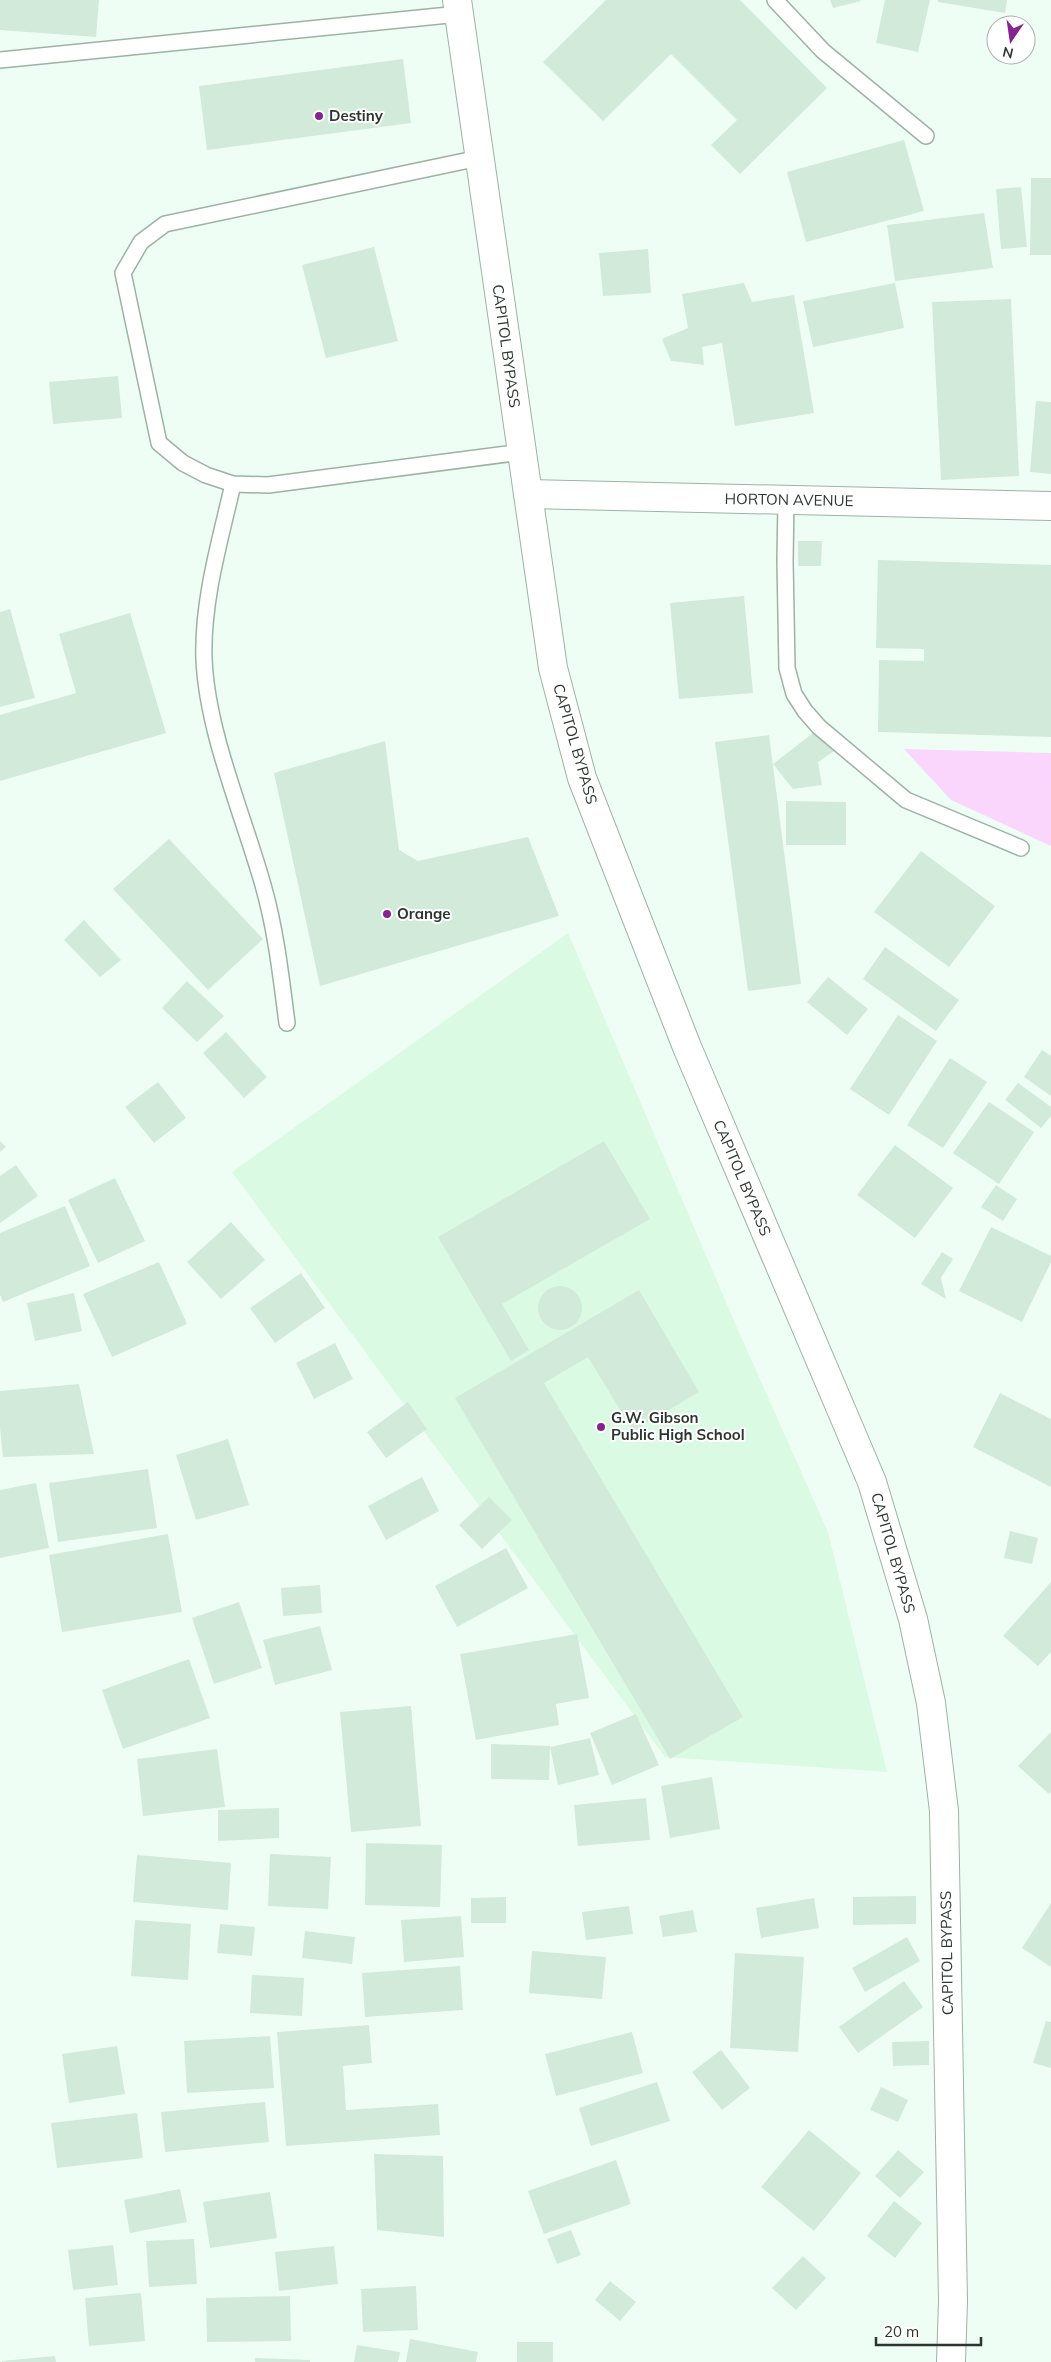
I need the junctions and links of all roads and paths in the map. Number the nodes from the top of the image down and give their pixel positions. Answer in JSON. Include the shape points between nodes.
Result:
{"nodes":[{"id":1,"x":775,"y":0,"type":"edge"},
{"id":2,"x":458,"y":7,"type":"edge"},
{"id":3,"x":0,"y":60,"type":"edge"},
{"id":4,"x":926,"y":136,"type":"dead end"},
{"id":5,"x":479,"y":158,"type":"junction"},
{"id":6,"x":522,"y":452,"type":"junction"},
{"id":7,"x":232,"y":484,"type":"junction"},
{"id":8,"x":528,"y":494,"type":"junction"},
{"id":9,"x":786,"y":500,"type":"junction"},
{"id":10,"x":1051,"y":506,"type":"edge"},
{"id":11,"x":1021,"y":848,"type":"dead end"},
{"id":12,"x":287,"y":1023,"type":"dead end"},
{"id":13,"x":951,"y":2362,"type":"edge"}],
"edges":[{"from":1,"to":4,"type":"lane","via":[[823,51]]},
{"from":2,"to":3,"type":"lane"},
{"from":2,"to":5,"type":"main road","name":"CAPITOL BYPASS"},
{"from":5,"to":6,"type":"main road","name":"CAPITOL BYPASS"},
{"from":5,"to":7,"type":"lane","via":[[164,224],[141,242],[123,273],[160,443],[183,463]]},
{"from":6,"to":7,"type":"lane","via":[[268,485]]},
{"from":6,"to":8,"type":"main road","name":"CAPITOL BYPASS"},
{"from":7,"to":12,"type":"lane","via":[[210,588],[204,643],[206,681],[211,716],[270,909]]},
{"from":8,"to":9,"type":"main road","name":"HORTON AVENUE"},
{"from":8,"to":13,"type":"main road","name":"CAPITOL BYPASS","via":[[553,668],[582,778],[687,1047],[872,1482],[919,1647],[931,1703],[944,1810],[953,2301]]},
{"from":9,"to":10,"type":"main road","name":"HORTON AVENUE"},
{"from":9,"to":11,"type":"lane","via":[[787,668],[794,694],[805,711],[819,727],[906,800]]}]}
